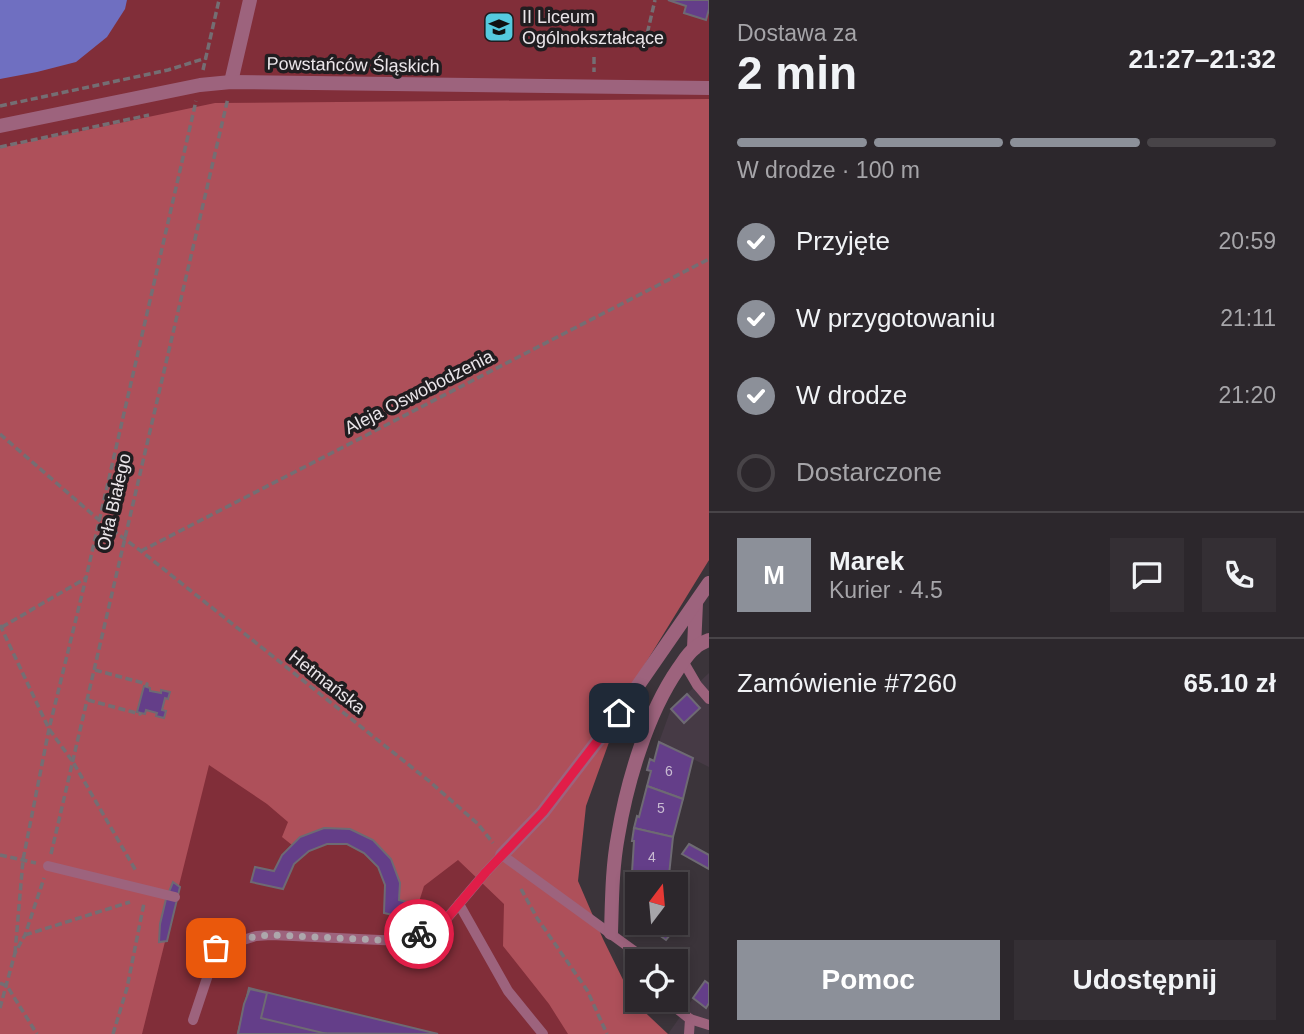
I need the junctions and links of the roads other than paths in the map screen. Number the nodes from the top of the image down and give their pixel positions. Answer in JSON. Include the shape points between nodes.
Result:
{"nodes":[{"id":1,"x":250,"y":0,"type":"edge"},
{"id":2,"x":232,"y":82,"type":"junction"},
{"id":3,"x":709,"y":88,"type":"edge"},
{"id":4,"x":0,"y":126,"type":"edge"},
{"id":5,"x":709,"y":583,"type":"edge"},
{"id":6,"x":696,"y":602,"type":"junction"},
{"id":7,"x":703,"y":643,"type":"edge"},
{"id":8,"x":683,"y":661,"type":"junction"},
{"id":9,"x":709,"y":699,"type":"edge"},
{"id":10,"x":502,"y":855,"type":"junction"},
{"id":11,"x":48,"y":866,"type":"road end"},
{"id":12,"x":175,"y":897,"type":"dead end"},
{"id":13,"x":459,"y":904,"type":"junction"},
{"id":14,"x":611,"y":933,"type":"junction"},
{"id":15,"x":632,"y":949,"type":"edge"},
{"id":16,"x":681,"y":1012,"type":"edge"},
{"id":17,"x":690,"y":1019,"type":"junction"},
{"id":18,"x":193,"y":1020,"type":"dead end"},
{"id":19,"x":709,"y":1025,"type":"edge"},
{"id":20,"x":543,"y":1034,"type":"edge"},
{"id":21,"x":689,"y":1034,"type":"edge"}],
"edges":[{"from":1,"to":2,"type":"street"},
{"from":2,"to":3,"type":"street","name":"Powstańców Śląskich"},
{"from":2,"to":4,"type":"street","name":"Powstańców Śląskich"},
{"from":5,"to":6,"type":"street"},
{"from":6,"to":7,"type":"street"},
{"from":6,"to":10,"type":"street","via":[[611,724],[543,812]]},
{"from":7,"to":8,"type":"street"},
{"from":8,"to":9,"type":"lane"},
{"from":8,"to":14,"type":"street","via":[[662,694],[630,781],[617,839]]},
{"from":10,"to":13,"type":"lane"},
{"from":10,"to":14,"type":"lane"},
{"from":11,"to":12,"type":"lane"},
{"from":13,"to":18,"type":"lane","via":[[443,923],[402,941],[271,935],[216,948]]},
{"from":13,"to":20,"type":"lane","via":[[508,990]]},
{"from":14,"to":15,"type":"lane"},
{"from":16,"to":17,"type":"lane"},
{"from":17,"to":19,"type":"lane"},
{"from":17,"to":21,"type":"lane"}]}
